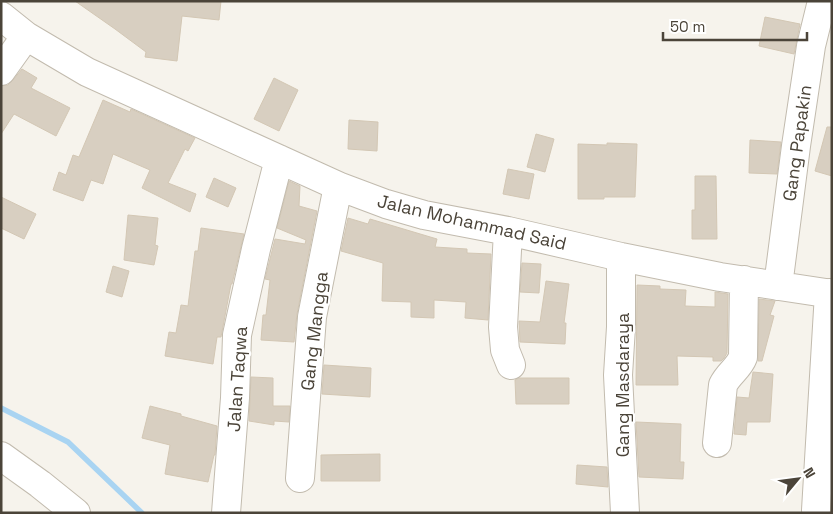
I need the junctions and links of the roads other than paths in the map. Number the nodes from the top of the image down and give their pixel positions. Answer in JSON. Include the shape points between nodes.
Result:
{"nodes":[{"id":1,"x":822,"y":1,"type":"edge"},
{"id":2,"x":1,"y":16,"type":"edge"},
{"id":3,"x":26,"y":36,"type":"junction"},
{"id":4,"x":1,"y":71,"type":"edge"},
{"id":5,"x":279,"y":158,"type":"junction"},
{"id":6,"x":338,"y":186,"type":"junction"},
{"id":7,"x":508,"y":231,"type":"junction"},
{"id":8,"x":621,"y":257,"type":"junction"},
{"id":9,"x":744,"y":280,"type":"junction"},
{"id":10,"x":778,"y":286,"type":"junction"},
{"id":11,"x":830,"y":294,"type":"edge"},
{"id":12,"x":511,"y":365,"type":"dead end"},
{"id":13,"x":717,"y":443,"type":"dead end"},
{"id":14,"x":1,"y":456,"type":"edge"},
{"id":15,"x":300,"y":478,"type":"dead end"},
{"id":16,"x":816,"y":510,"type":"dead end"},
{"id":17,"x":76,"y":513,"type":"edge"},
{"id":18,"x":226,"y":513,"type":"edge"},
{"id":19,"x":625,"y":513,"type":"edge"}],
"edges":[{"from":1,"to":10,"type":"street","name":"Gang Papakin","via":[[811,46]]},
{"from":2,"to":3,"type":"street","name":"Jalan Mohammad Said"},
{"from":3,"to":4,"type":"street"},
{"from":3,"to":5,"type":"street","name":"Jalan Mohammad Said","via":[[87,72]]},
{"from":5,"to":6,"type":"street","name":"Jalan Mohammad Said"},
{"from":5,"to":18,"type":"street","name":"Jalan Taqwa","via":[[237,334],[236,398]]},
{"from":6,"to":7,"type":"street","name":"Jalan Mohammad Said","via":[[424,215]]},
{"from":6,"to":15,"type":"street","name":"Gang Mangga","via":[[312,317]]},
{"from":7,"to":8,"type":"street","name":"Jalan Mohammad Said"},
{"from":7,"to":12,"type":"street","via":[[502,327]]},
{"from":8,"to":9,"type":"street","name":"Jalan Mohammad Said"},
{"from":8,"to":19,"type":"street","name":"Gang Masdaraya","via":[[618,375]]},
{"from":9,"to":10,"type":"street","name":"Jalan Mohammad Said"},
{"from":9,"to":13,"type":"street","via":[[744,357],[723,385]]},
{"from":10,"to":11,"type":"street","name":"Jalan Mohammad Said"},
{"from":11,"to":16,"type":"street"},
{"from":14,"to":17,"type":"street"}]}
